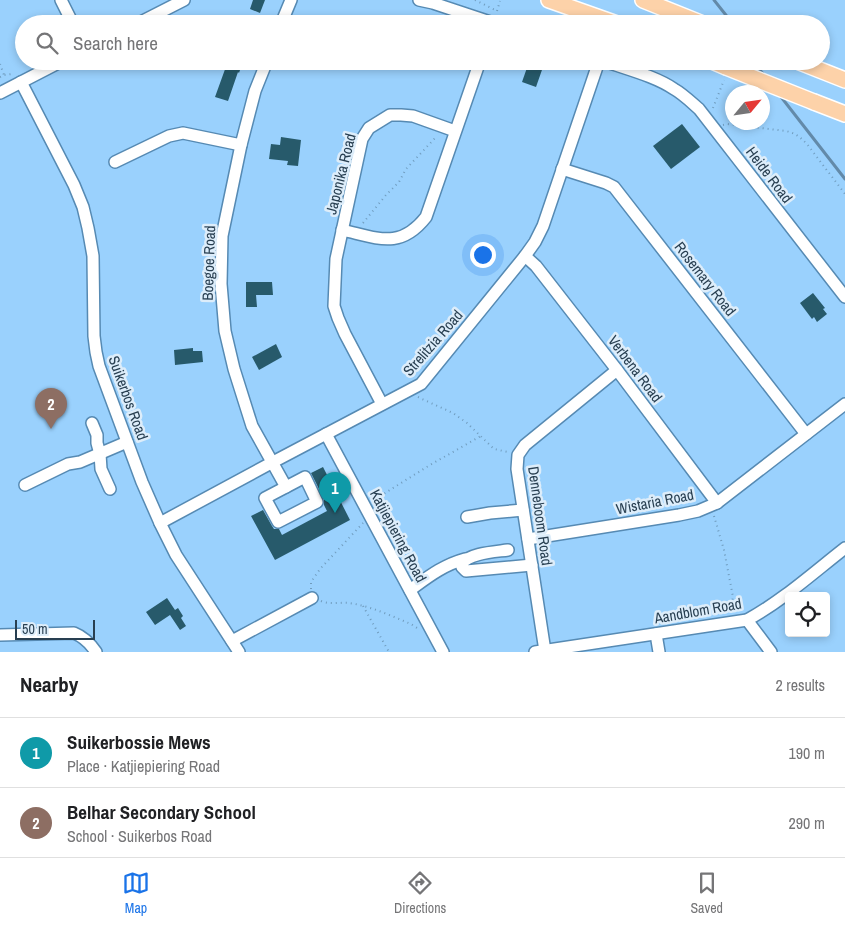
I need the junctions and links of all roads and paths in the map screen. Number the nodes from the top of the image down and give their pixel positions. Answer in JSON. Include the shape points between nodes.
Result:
{"nodes":[{"id":1,"x":61,"y":0,"type":"edge"},
{"id":2,"x":184,"y":0,"type":"edge"},
{"id":3,"x":291,"y":0,"type":"edge"},
{"id":4,"x":419,"y":0,"type":"edge"},
{"id":5,"x":475,"y":0,"type":"edge"},
{"id":6,"x":549,"y":0,"type":"edge"},
{"id":7,"x":643,"y":0,"type":"edge"},
{"id":8,"x":497,"y":11,"type":"dead end"},
{"id":9,"x":68,"y":15,"type":"edge"},
{"id":10,"x":155,"y":15,"type":"edge"},
{"id":11,"x":285,"y":15,"type":"edge"},
{"id":12,"x":470,"y":15,"type":"edge"},
{"id":13,"x":592,"y":15,"type":"edge"},
{"id":14,"x":680,"y":15,"type":"edge"},
{"id":15,"x":0,"y":64,"type":"edge"},
{"id":16,"x":44,"y":70,"type":"edge"},
{"id":17,"x":263,"y":70,"type":"edge"},
{"id":18,"x":477,"y":70,"type":"edge"},
{"id":19,"x":596,"y":70,"type":"edge"},
{"id":20,"x":630,"y":70,"type":"edge"},
{"id":21,"x":721,"y":70,"type":"edge"},
{"id":22,"x":724,"y":70,"type":"edge"},
{"id":23,"x":819,"y":70,"type":"edge"},
{"id":24,"x":0,"y":77,"type":"edge"},
{"id":25,"x":845,"y":80,"type":"edge"},
{"id":26,"x":21,"y":82,"type":"junction"},
{"id":27,"x":0,"y":93,"type":"edge"},
{"id":28,"x":715,"y":105,"type":"dead end"},
{"id":29,"x":845,"y":114,"type":"edge"},
{"id":30,"x":442,"y":126,"type":"junction"},
{"id":31,"x":714,"y":128,"type":"junction"},
{"id":32,"x":455,"y":131,"type":"junction"},
{"id":33,"x":241,"y":145,"type":"junction"},
{"id":34,"x":115,"y":162,"type":"dead end"},
{"id":35,"x":562,"y":169,"type":"junction"},
{"id":36,"x":845,"y":194,"type":"edge"},
{"id":37,"x":342,"y":230,"type":"junction"},
{"id":38,"x":355,"y":233,"type":"junction"},
{"id":39,"x":525,"y":256,"type":"junction"},
{"id":40,"x":845,"y":297,"type":"edge"},
{"id":41,"x":617,"y":370,"type":"junction"},
{"id":42,"x":411,"y":390,"type":"junction"},
{"id":43,"x":382,"y":404,"type":"junction"},
{"id":44,"x":845,"y":404,"type":"edge"},
{"id":45,"x":92,"y":423,"type":"dead end"},
{"id":46,"x":326,"y":434,"type":"junction"},
{"id":47,"x":806,"y":434,"type":"junction"},
{"id":48,"x":481,"y":436,"type":"junction"},
{"id":49,"x":127,"y":442,"type":"junction"},
{"id":50,"x":100,"y":454,"type":"junction"},
{"id":51,"x":518,"y":455,"type":"junction"},
{"id":52,"x":272,"y":462,"type":"junction"},
{"id":53,"x":25,"y":485,"type":"dead end"},
{"id":54,"x":286,"y":487,"type":"junction"},
{"id":55,"x":110,"y":489,"type":"dead end"},
{"id":56,"x":713,"y":504,"type":"junction"},
{"id":57,"x":523,"y":510,"type":"junction"},
{"id":58,"x":467,"y":517,"type":"dead end"},
{"id":59,"x":371,"y":518,"type":"junction"},
{"id":60,"x":160,"y":523,"type":"junction"},
{"id":61,"x":528,"y":539,"type":"junction"},
{"id":62,"x":845,"y":548,"type":"edge"},
{"id":63,"x":508,"y":550,"type":"dead end"},
{"id":64,"x":465,"y":560,"type":"junction"},
{"id":65,"x":532,"y":565,"type":"junction"},
{"id":66,"x":410,"y":590,"type":"junction"},
{"id":67,"x":312,"y":598,"type":"junction"},
{"id":68,"x":363,"y":606,"type":"junction"},
{"id":69,"x":730,"y":617,"type":"dead end"},
{"id":70,"x":747,"y":620,"type":"junction"},
{"id":71,"x":431,"y":630,"type":"junction"},
{"id":72,"x":656,"y":634,"type":"junction"},
{"id":73,"x":0,"y":635,"type":"edge"},
{"id":74,"x":232,"y":642,"type":"junction"},
{"id":75,"x":540,"y":651,"type":"edge"},
{"id":76,"x":96,"y":652,"type":"edge"},
{"id":77,"x":239,"y":652,"type":"edge"},
{"id":78,"x":388,"y":652,"type":"edge"},
{"id":79,"x":443,"y":652,"type":"edge"},
{"id":80,"x":659,"y":652,"type":"edge"},
{"id":81,"x":771,"y":652,"type":"edge"}],
"edges":[{"from":1,"to":9,"type":"street"},
{"from":2,"to":10,"type":"street"},
{"from":3,"to":11,"type":"street"},
{"from":4,"to":12,"type":"street"},
{"from":5,"to":8,"type":"path"},
{"from":6,"to":13,"type":"main road"},
{"from":7,"to":14,"type":"main road"},
{"from":15,"to":24,"type":"path","via":[[4,75]]},
{"from":16,"to":26,"type":"street"},
{"from":17,"to":33,"type":"street","name":"Boegoe Road"},
{"from":18,"to":32,"type":"street","name":"Japonika Road"},
{"from":19,"to":35,"type":"street","name":"Strelitzia Road"},
{"from":20,"to":31,"type":"street","name":"Heide Road","via":[[674,88],[699,109]]},
{"from":21,"to":28,"type":"path"},
{"from":22,"to":29,"type":"main road","bridge":true},
{"from":23,"to":25,"type":"main road"},
{"from":26,"to":27,"type":"street"},
{"from":26,"to":49,"type":"street","name":"Suikerbos Road","via":[[83,207],[93,256],[96,352]]},
{"from":30,"to":32,"type":"street","name":"Japonika Road"},
{"from":30,"to":37,"type":"street","name":"Japonika Road","via":[[413,116],[390,115],[369,128],[362,139]]},
{"from":30,"to":38,"type":"path","via":[[438,135]]},
{"from":31,"to":36,"type":"path","via":[[727,124],[786,131],[800,136]]},
{"from":31,"to":40,"type":"street","name":"Heide Road"},
{"from":32,"to":38,"type":"street","name":"Japonika Road","via":[[426,217],[417,228],[394,239]]},
{"from":33,"to":34,"type":"street","via":[[183,133],[169,136]]},
{"from":33,"to":52,"type":"street","name":"Boegoe Road","via":[[222,236],[221,284],[225,331],[252,426]]},
{"from":35,"to":39,"type":"street","name":"Strelitzia Road","via":[[543,226]]},
{"from":35,"to":47,"type":"street","name":"Rosemary Road","via":[[614,188]]},
{"from":37,"to":38,"type":"street","name":"Japonika Road"},
{"from":37,"to":43,"type":"street","name":"Japonika Road","via":[[336,259],[334,306]]},
{"from":39,"to":41,"type":"street","name":"Verbena Road"},
{"from":39,"to":42,"type":"street","name":"Strelitzia Road","via":[[430,375]]},
{"from":41,"to":51,"type":"street","name":"Denneboom Road","via":[[525,445]]},
{"from":41,"to":56,"type":"street","name":"Verbena Road"},
{"from":42,"to":43,"type":"street","name":"Strelitzia Road"},
{"from":42,"to":48,"type":"path","via":[[422,399],[453,413]]},
{"from":43,"to":46,"type":"street","name":"Strelitzia Road"},
{"from":44,"to":47,"type":"street","name":"Wistaria Road"},
{"from":45,"to":50,"type":"street"},
{"from":46,"to":52,"type":"street","name":"Strelitzia Road"},
{"from":46,"to":59,"type":"street","name":"Katjiepiering Road"},
{"from":47,"to":56,"type":"street","name":"Wistaria Road"},
{"from":48,"to":51,"type":"path","via":[[494,449]]},
{"from":48,"to":59,"type":"path","via":[[386,493]]},
{"from":49,"to":50,"type":"street"},
{"from":49,"to":60,"type":"street","name":"Suikerbos Road"},
{"from":50,"to":53,"type":"street","via":[[68,464]]},
{"from":50,"to":55,"type":"street","via":[[101,469]]},
{"from":51,"to":57,"type":"street","name":"Denneboom Road"},
{"from":52,"to":54,"type":"street","name":"Boegoe Road"},
{"from":52,"to":60,"type":"street","name":"Strelitzia Road"},
{"from":54,"to":54,"type":"street","via":[[305,477],[317,502],[278,522],[265,498]]},
{"from":56,"to":61,"type":"street","name":"Wistaria Road","via":[[679,515]]},
{"from":56,"to":69,"type":"path","via":[[732,597]]},
{"from":57,"to":58,"type":"street"},
{"from":57,"to":61,"type":"street","name":"Denneboom Road"},
{"from":59,"to":66,"type":"street","name":"Katjiepiering Road"},
{"from":59,"to":67,"type":"path","via":[[362,523],[320,569],[311,582]]},
{"from":60,"to":74,"type":"street","name":"Suikerbos Road","via":[[176,555]]},
{"from":61,"to":65,"type":"street","name":"Denneboom Road"},
{"from":62,"to":70,"type":"street","name":"Aandblom Road"},
{"from":63,"to":64,"type":"street"},
{"from":64,"to":65,"type":"street","via":[[461,564],[466,571]]},
{"from":64,"to":66,"type":"street","via":[[451,563]]},
{"from":65,"to":75,"type":"street","name":"Denneboom Road"},
{"from":66,"to":71,"type":"street","name":"Katjiepiering Road"},
{"from":67,"to":68,"type":"path","via":[[328,604]]},
{"from":67,"to":74,"type":"street"},
{"from":68,"to":71,"type":"path","via":[[411,624],[425,633]]},
{"from":68,"to":78,"type":"path"},
{"from":70,"to":72,"type":"street","name":"Aandblom Road"},
{"from":70,"to":81,"type":"street"},
{"from":71,"to":79,"type":"street","name":"Katjiepiering Road"},
{"from":72,"to":75,"type":"street","name":"Aandblom Road"},
{"from":72,"to":80,"type":"street"},
{"from":73,"to":76,"type":"street","via":[[74,633],[87,640]]},
{"from":74,"to":77,"type":"street","name":"Suikerbos Road"}]}
